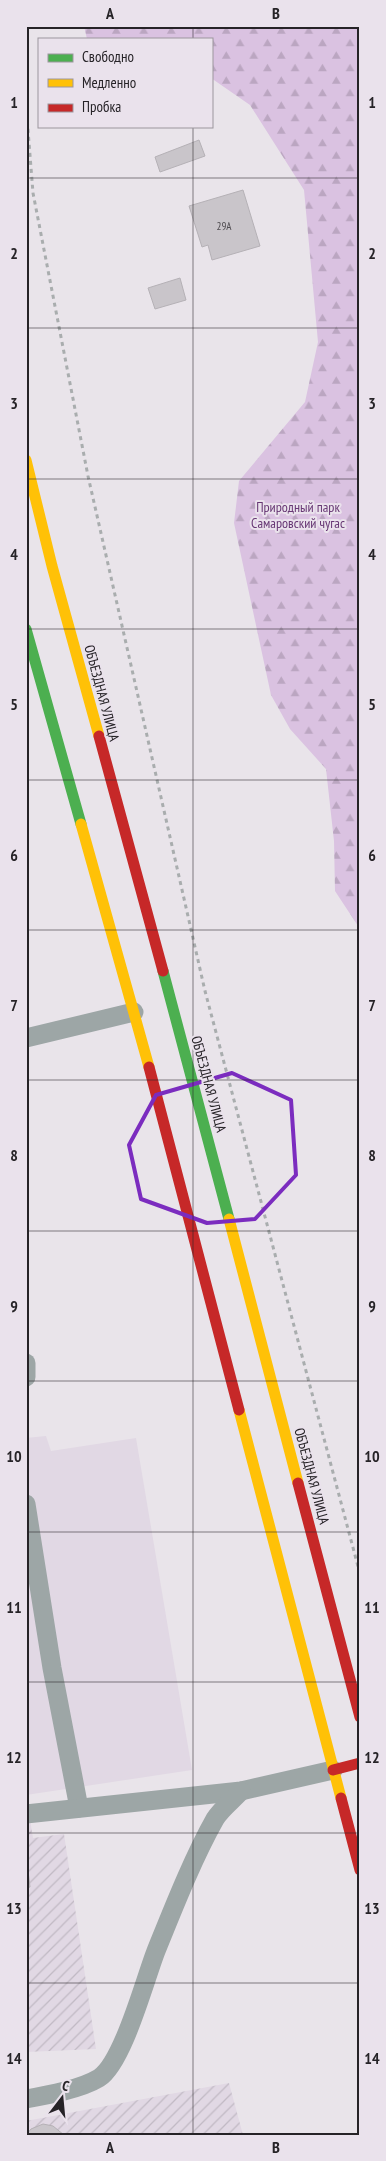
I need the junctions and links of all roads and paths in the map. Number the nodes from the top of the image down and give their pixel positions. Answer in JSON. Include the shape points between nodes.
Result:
{"nodes":[{"id":1,"x":26,"y":105,"type":"edge"},
{"id":2,"x":26,"y":460,"type":"edge"},
{"id":3,"x":26,"y":630,"type":"edge"},
{"id":4,"x":139,"y":1011,"type":"junction"},
{"id":5,"x":26,"y":1038,"type":"edge"},
{"id":6,"x":26,"y":1363,"type":"edge"},
{"id":7,"x":26,"y":1377,"type":"edge"},
{"id":8,"x":26,"y":1504,"type":"edge"},
{"id":9,"x":360,"y":1574,"type":"edge"},
{"id":10,"x":360,"y":1717,"type":"edge"},
{"id":11,"x":360,"y":1762,"type":"edge"},
{"id":12,"x":333,"y":1770,"type":"junction"},
{"id":13,"x":241,"y":1791,"type":"junction"},
{"id":14,"x":79,"y":1808,"type":"junction"},
{"id":15,"x":26,"y":1814,"type":"edge"},
{"id":16,"x":360,"y":1870,"type":"edge"},
{"id":17,"x":26,"y":2099,"type":"edge"}],
"edges":[{"from":1,"to":9,"type":"path","via":[[33,193],[88,476],[205,991]]},
{"from":2,"to":10,"type":"main road","name":"ОБЪЕЗДНАЯ УЛИЦА","via":[[167,1004]]},
{"from":3,"to":4,"type":"main road"},
{"from":4,"to":5,"type":"lane"},
{"from":4,"to":12,"type":"main road"},
{"from":6,"to":7,"type":"lane"},
{"from":8,"to":14,"type":"lane","via":[[52,1668]]},
{"from":11,"to":12,"type":"main road"},
{"from":12,"to":13,"type":"lane"},
{"from":12,"to":16,"type":"main road"},
{"from":13,"to":14,"type":"lane"},
{"from":13,"to":17,"type":"lane","via":[[216,1817],[157,1950],[112,2064],[100,2077]]},
{"from":14,"to":15,"type":"lane"}]}
